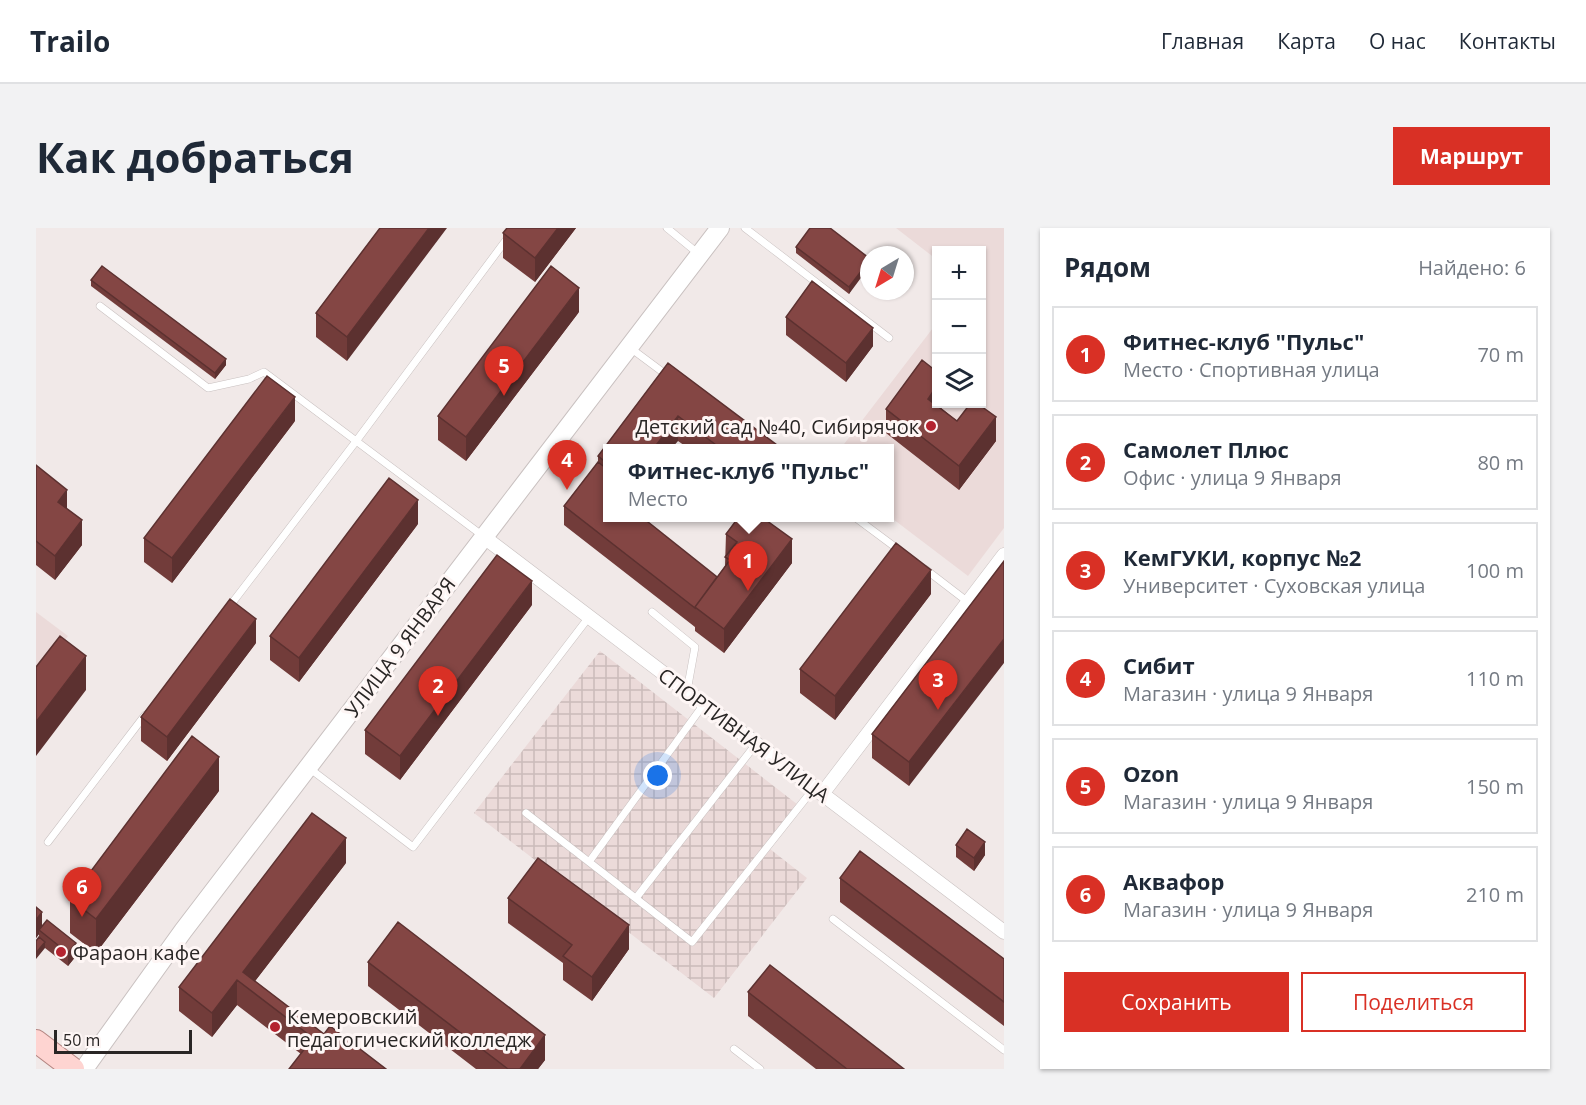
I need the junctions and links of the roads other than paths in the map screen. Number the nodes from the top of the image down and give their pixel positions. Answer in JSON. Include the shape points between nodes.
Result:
{"nodes":[{"id":1,"x":514,"y":228,"type":"edge"},
{"id":2,"x":667,"y":228,"type":"edge"},
{"id":3,"x":720,"y":228,"type":"edge"},
{"id":4,"x":745,"y":228,"type":"edge"},
{"id":5,"x":700,"y":255,"type":"junction"},
{"id":6,"x":100,"y":306,"type":"dead end"},
{"id":7,"x":889,"y":338,"type":"dead end"},
{"id":8,"x":629,"y":347,"type":"junction"},
{"id":9,"x":673,"y":380,"type":"edge"},
{"id":10,"x":357,"y":440,"type":"junction"},
{"id":11,"x":861,"y":522,"type":"edge"},
{"id":12,"x":484,"y":537,"type":"junction"},
{"id":13,"x":903,"y":553,"type":"edge"},
{"id":14,"x":1004,"y":555,"type":"edge"},
{"id":15,"x":922,"y":567,"type":"edge"},
{"id":16,"x":969,"y":602,"type":"junction"},
{"id":17,"x":226,"y":611,"type":"edge"},
{"id":18,"x":652,"y":612,"type":"dead end"},
{"id":19,"x":590,"y":617,"type":"junction"},
{"id":20,"x":687,"y":691,"type":"junction"},
{"id":21,"x":704,"y":704,"type":"junction"},
{"id":22,"x":153,"y":706,"type":"edge"},
{"id":23,"x":756,"y":744,"type":"junction"},
{"id":24,"x":308,"y":767,"type":"junction"},
{"id":25,"x":818,"y":791,"type":"junction"},
{"id":26,"x":526,"y":813,"type":"dead end"},
{"id":27,"x":48,"y":842,"type":"dead end"},
{"id":28,"x":589,"y":862,"type":"junction"},
{"id":29,"x":636,"y":898,"type":"junction"},
{"id":30,"x":833,"y":919,"type":"dead end"},
{"id":31,"x":1004,"y":932,"type":"edge"},
{"id":32,"x":36,"y":1041,"type":"edge"},
{"id":33,"x":734,"y":1049,"type":"dead end"},
{"id":34,"x":1004,"y":1050,"type":"edge"},
{"id":35,"x":73,"y":1069,"type":"edge"},
{"id":36,"x":84,"y":1069,"type":"edge"},
{"id":37,"x":760,"y":1069,"type":"edge"}],
"edges":[{"from":1,"to":10,"type":"lane"},
{"from":2,"to":5,"type":"lane"},
{"from":3,"to":5,"type":"street","name":"УЛИЦА 9 ЯНВАРЯ"},
{"from":4,"to":7,"type":"lane"},
{"from":5,"to":8,"type":"street","name":"УЛИЦА 9 ЯНВАРЯ"},
{"from":6,"to":10,"type":"lane","via":[[208,388],[264,372]]},
{"from":8,"to":9,"type":"lane"},
{"from":8,"to":12,"type":"street","name":"УЛИЦА 9 ЯНВАРЯ"},
{"from":10,"to":12,"type":"lane"},
{"from":10,"to":17,"type":"lane"},
{"from":11,"to":13,"type":"lane"},
{"from":12,"to":19,"type":"street","name":"СПОРТИВНАЯ УЛИЦА"},
{"from":12,"to":24,"type":"street","name":"УЛИЦА 9 ЯНВАРЯ"},
{"from":14,"to":16,"type":"street"},
{"from":15,"to":16,"type":"lane"},
{"from":16,"to":25,"type":"street"},
{"from":18,"to":20,"type":"lane","via":[[695,647]]},
{"from":19,"to":20,"type":"street","name":"СПОРТИВНАЯ УЛИЦА"},
{"from":19,"to":24,"type":"lane","via":[[413,847]]},
{"from":20,"to":21,"type":"street","name":"СПОРТИВНАЯ УЛИЦА"},
{"from":21,"to":23,"type":"street","name":"СПОРТИВНАЯ УЛИЦА"},
{"from":21,"to":28,"type":"lane"},
{"from":22,"to":27,"type":"lane"},
{"from":23,"to":25,"type":"street","name":"СПОРТИВНАЯ УЛИЦА"},
{"from":23,"to":29,"type":"lane"},
{"from":24,"to":36,"type":"street","name":"УЛИЦА 9 ЯНВАРЯ"},
{"from":25,"to":29,"type":"lane","via":[[692,942]]},
{"from":25,"to":31,"type":"street","name":"СПОРТИВНАЯ УЛИЦА"},
{"from":26,"to":28,"type":"lane"},
{"from":28,"to":29,"type":"lane"},
{"from":30,"to":34,"type":"lane"},
{"from":32,"to":35,"type":"main road"},
{"from":33,"to":37,"type":"lane"}]}
